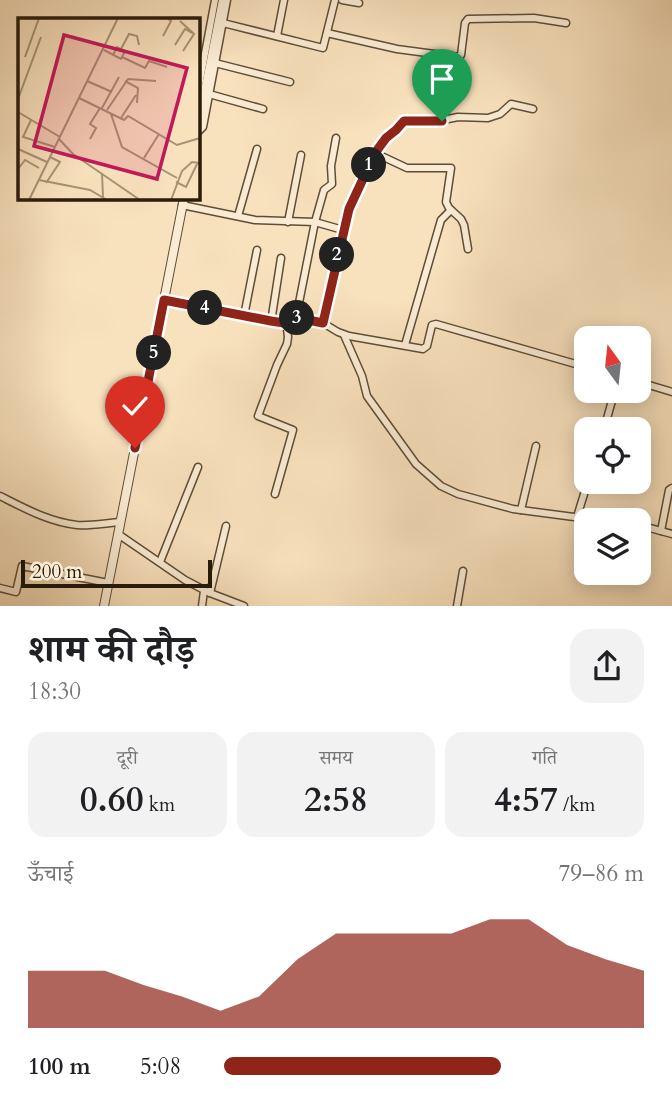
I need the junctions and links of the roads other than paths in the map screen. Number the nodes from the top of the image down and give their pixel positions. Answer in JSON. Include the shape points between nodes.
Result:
{"nodes":[{"id":1,"x":215,"y":0,"type":"edge"},
{"id":2,"x":225,"y":0,"type":"edge"},
{"id":3,"x":284,"y":0,"type":"edge"},
{"id":4,"x":335,"y":0,"type":"edge"},
{"id":5,"x":342,"y":0,"type":"edge"},
{"id":6,"x":359,"y":3,"type":"dead end"},
{"id":7,"x":223,"y":23,"type":"junction"},
{"id":8,"x":566,"y":23,"type":"dead end"},
{"id":9,"x":327,"y":33,"type":"junction"},
{"id":10,"x":277,"y":36,"type":"junction"},
{"id":11,"x":215,"y":62,"type":"junction"},
{"id":12,"x":200,"y":80,"type":"edge"},
{"id":13,"x":290,"y":82,"type":"dead end"},
{"id":14,"x":209,"y":94,"type":"junction"},
{"id":15,"x":263,"y":109,"type":"dead end"},
{"id":16,"x":533,"y":109,"type":"dead end"},
{"id":17,"x":200,"y":118,"type":"edge"},
{"id":18,"x":200,"y":127,"type":"edge"},
{"id":19,"x":337,"y":138,"type":"dead end"},
{"id":20,"x":257,"y":149,"type":"dead end"},
{"id":21,"x":375,"y":153,"type":"junction"},
{"id":22,"x":301,"y":155,"type":"dead end"},
{"id":23,"x":183,"y":201,"type":"edge"},
{"id":24,"x":451,"y":210,"type":"junction"},
{"id":25,"x":238,"y":216,"type":"junction"},
{"id":26,"x":288,"y":222,"type":"junction"},
{"id":27,"x":315,"y":222,"type":"junction"},
{"id":28,"x":343,"y":230,"type":"junction"},
{"id":29,"x":468,"y":249,"type":"dead end"},
{"id":30,"x":257,"y":250,"type":"dead end"},
{"id":31,"x":281,"y":258,"type":"dead end"},
{"id":32,"x":164,"y":300,"type":"junction"},
{"id":33,"x":244,"y":316,"type":"junction"},
{"id":34,"x":296,"y":317,"type":"junction"},
{"id":35,"x":271,"y":321,"type":"junction"},
{"id":36,"x":286,"y":321,"type":"junction"},
{"id":37,"x":323,"y":323,"type":"junction"},
{"id":38,"x":344,"y":335,"type":"junction"},
{"id":39,"x":405,"y":345,"type":"junction"},
{"id":40,"x":574,"y":364,"type":"edge"},
{"id":41,"x":651,"y":386,"type":"edge"},
{"id":42,"x":672,"y":392,"type":"edge"},
{"id":43,"x":536,"y":446,"type":"dead end"},
{"id":44,"x":198,"y":467,"type":"dead end"},
{"id":45,"x":672,"y":488,"type":"edge"},
{"id":46,"x":275,"y":494,"type":"dead end"},
{"id":47,"x":0,"y":496,"type":"edge"},
{"id":48,"x":521,"y":510,"type":"junction"},
{"id":49,"x":574,"y":517,"type":"edge"},
{"id":50,"x":120,"y":522,"type":"junction"},
{"id":51,"x":226,"y":526,"type":"dead end"},
{"id":52,"x":651,"y":529,"type":"edge"},
{"id":53,"x":661,"y":531,"type":"junction"},
{"id":54,"x":118,"y":534,"type":"junction"},
{"id":55,"x":672,"y":534,"type":"edge"},
{"id":56,"x":160,"y":562,"type":"junction"},
{"id":57,"x":463,"y":571,"type":"dead end"},
{"id":58,"x":108,"y":583,"type":"junction"},
{"id":59,"x":0,"y":589,"type":"edge"},
{"id":60,"x":207,"y":592,"type":"junction"},
{"id":61,"x":104,"y":606,"type":"edge"},
{"id":62,"x":202,"y":606,"type":"edge"},
{"id":63,"x":243,"y":606,"type":"edge"},
{"id":64,"x":457,"y":606,"type":"edge"}],
"edges":[{"from":1,"to":12,"type":"street"},
{"from":2,"to":7,"type":"street"},
{"from":2,"to":17,"type":"street"},
{"from":3,"to":10,"type":"street"},
{"from":4,"to":9,"type":"street"},
{"from":5,"to":6,"type":"street"},
{"from":7,"to":10,"type":"street"},
{"from":7,"to":11,"type":"street"},
{"from":8,"to":9,"type":"street","via":[[534,18],[468,19],[457,57]]},
{"from":9,"to":10,"type":"street","via":[[321,48]]},
{"from":11,"to":13,"type":"street"},
{"from":11,"to":14,"type":"street"},
{"from":14,"to":15,"type":"street"},
{"from":14,"to":18,"type":"street"},
{"from":16,"to":21,"type":"street","via":[[511,104],[488,118],[404,121]]},
{"from":19,"to":27,"type":"street","via":[[332,184],[324,190]]},
{"from":20,"to":25,"type":"street"},
{"from":21,"to":24,"type":"street","via":[[407,168],[451,168],[446,202]]},
{"from":21,"to":28,"type":"street"},
{"from":22,"to":26,"type":"street"},
{"from":23,"to":25,"type":"street"},
{"from":23,"to":32,"type":"street"},
{"from":24,"to":29,"type":"street","via":[[464,225]]},
{"from":24,"to":39,"type":"street","via":[[441,220]]},
{"from":25,"to":26,"type":"street"},
{"from":26,"to":27,"type":"street"},
{"from":27,"to":28,"type":"street"},
{"from":27,"to":34,"type":"street"},
{"from":28,"to":37,"type":"street"},
{"from":30,"to":33,"type":"street"},
{"from":31,"to":35,"type":"street"},
{"from":32,"to":33,"type":"street"},
{"from":32,"to":50,"type":"street"},
{"from":33,"to":35,"type":"street"},
{"from":34,"to":36,"type":"street"},
{"from":34,"to":37,"type":"street"},
{"from":35,"to":36,"type":"street"},
{"from":36,"to":46,"type":"street","via":[[288,341],[258,416],[293,430]]},
{"from":37,"to":38,"type":"street"},
{"from":38,"to":39,"type":"street"},
{"from":38,"to":48,"type":"street","via":[[367,396],[424,473],[449,491]]},
{"from":39,"to":40,"type":"street","via":[[425,348],[436,324]]},
{"from":41,"to":42,"type":"street"},
{"from":43,"to":48,"type":"street"},
{"from":44,"to":56,"type":"street"},
{"from":45,"to":53,"type":"street"},
{"from":47,"to":50,"type":"street","via":[[76,525]]},
{"from":48,"to":49,"type":"street"},
{"from":50,"to":54,"type":"street"},
{"from":51,"to":60,"type":"street"},
{"from":52,"to":53,"type":"street"},
{"from":53,"to":55,"type":"street"},
{"from":54,"to":56,"type":"street"},
{"from":54,"to":58,"type":"street"},
{"from":56,"to":60,"type":"street"},
{"from":57,"to":64,"type":"street"},
{"from":58,"to":59,"type":"street","via":[[22,566],[16,592]]},
{"from":58,"to":61,"type":"street"},
{"from":60,"to":62,"type":"street"},
{"from":60,"to":63,"type":"street"}]}
